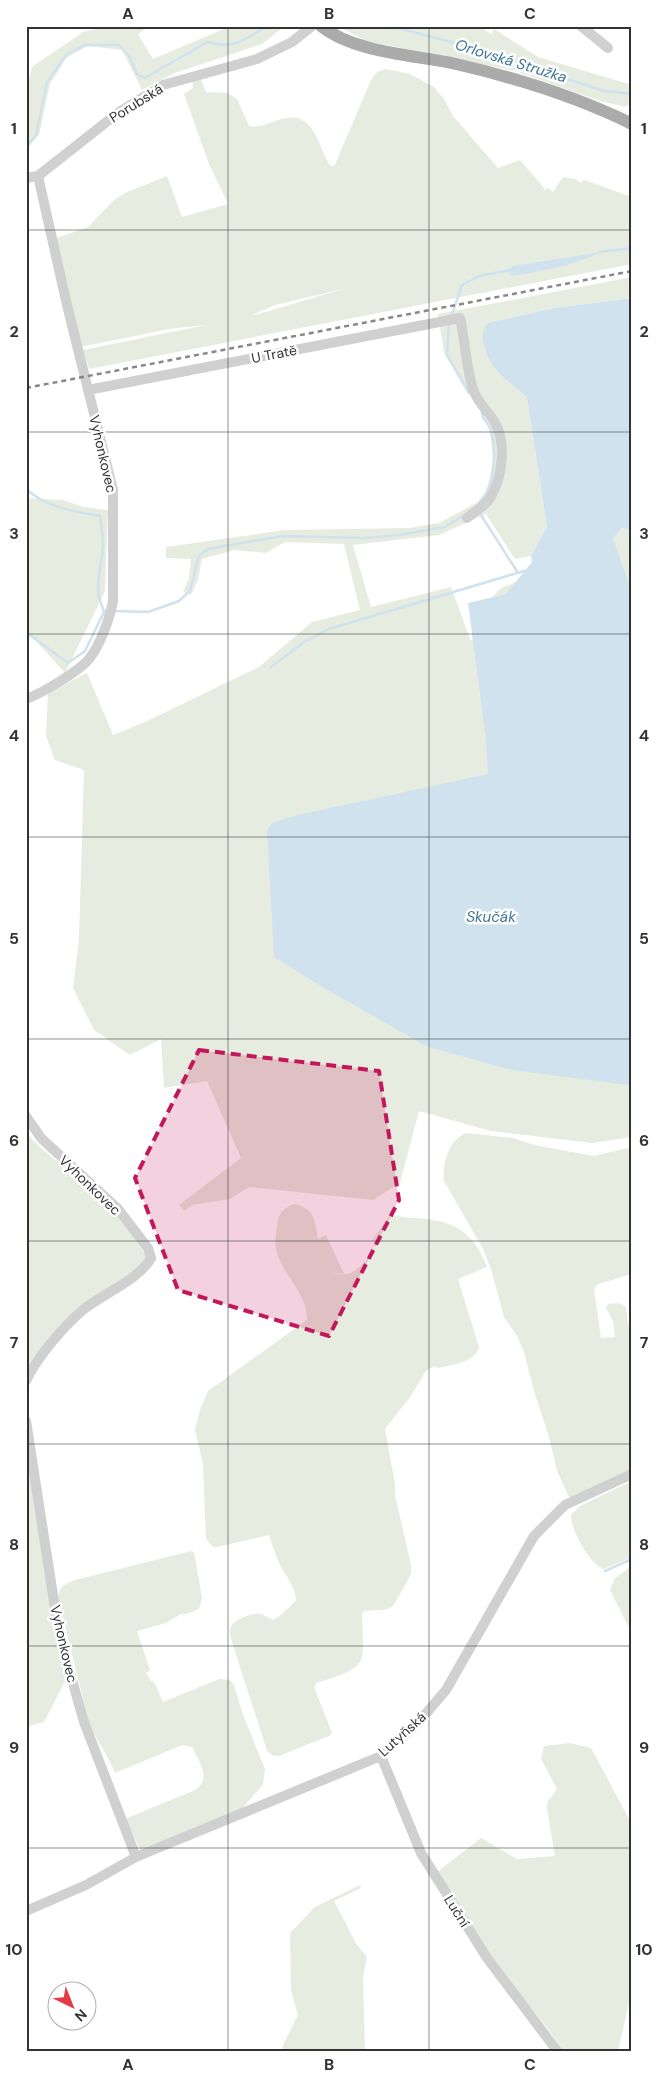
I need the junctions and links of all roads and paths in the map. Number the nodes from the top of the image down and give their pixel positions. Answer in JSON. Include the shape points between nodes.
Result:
{"nodes":[{"id":1,"x":312,"y":26,"type":"edge"},
{"id":2,"x":321,"y":26,"type":"edge"},
{"id":3,"x":581,"y":26,"type":"edge"},
{"id":4,"x":608,"y":48,"type":"dead end"},
{"id":5,"x":632,"y":124,"type":"edge"},
{"id":6,"x":38,"y":176,"type":"junction"},
{"id":7,"x":26,"y":178,"type":"edge"},
{"id":8,"x":88,"y":390,"type":"junction"},
{"id":9,"x":470,"y":516,"type":"dead end"},
{"id":10,"x":26,"y":699,"type":"edge"},
{"id":11,"x":26,"y":1116,"type":"edge"},
{"id":12,"x":26,"y":1381,"type":"edge"},
{"id":13,"x":26,"y":1422,"type":"edge"},
{"id":14,"x":632,"y":1474,"type":"edge"},
{"id":15,"x":381,"y":1756,"type":"junction"},
{"id":16,"x":136,"y":1857,"type":"junction"},
{"id":17,"x":26,"y":1911,"type":"edge"},
{"id":18,"x":558,"y":2052,"type":"edge"}],
"edges":[{"from":1,"to":6,"type":"street","name":"Porubská","via":[[292,42],[257,59],[162,85],[119,112]]},
{"from":2,"to":5,"type":"main road","via":[[365,48],[529,82],[603,109]]},
{"from":3,"to":4,"type":"street"},
{"from":6,"to":7,"type":"street","name":"Porubská"},
{"from":6,"to":8,"type":"street","name":"Vyhonkovec"},
{"from":8,"to":9,"type":"street","name":"U Tratě","via":[[458,318],[474,391],[494,422],[502,444],[499,472],[490,499]]},
{"from":8,"to":10,"type":"street","name":"Vyhonkovec","via":[[113,490],[110,617],[90,658],[76,670]]},
{"from":11,"to":12,"type":"street","name":"Vyhonkovec","via":[[41,1138],[118,1209],[148,1248],[151,1258],[144,1268],[84,1310],[42,1353]]},
{"from":13,"to":16,"type":"street","name":"Vyhonkovec","via":[[59,1634],[84,1722]]},
{"from":14,"to":15,"type":"street","name":"Lutyňská","via":[[565,1505],[534,1536],[446,1690],[417,1724]]},
{"from":15,"to":16,"type":"street","name":"Lutyňská"},
{"from":15,"to":18,"type":"street","name":"Luční","via":[[421,1853],[487,1958]]},
{"from":16,"to":17,"type":"street","name":"Lutyňská","via":[[86,1885]]}]}
